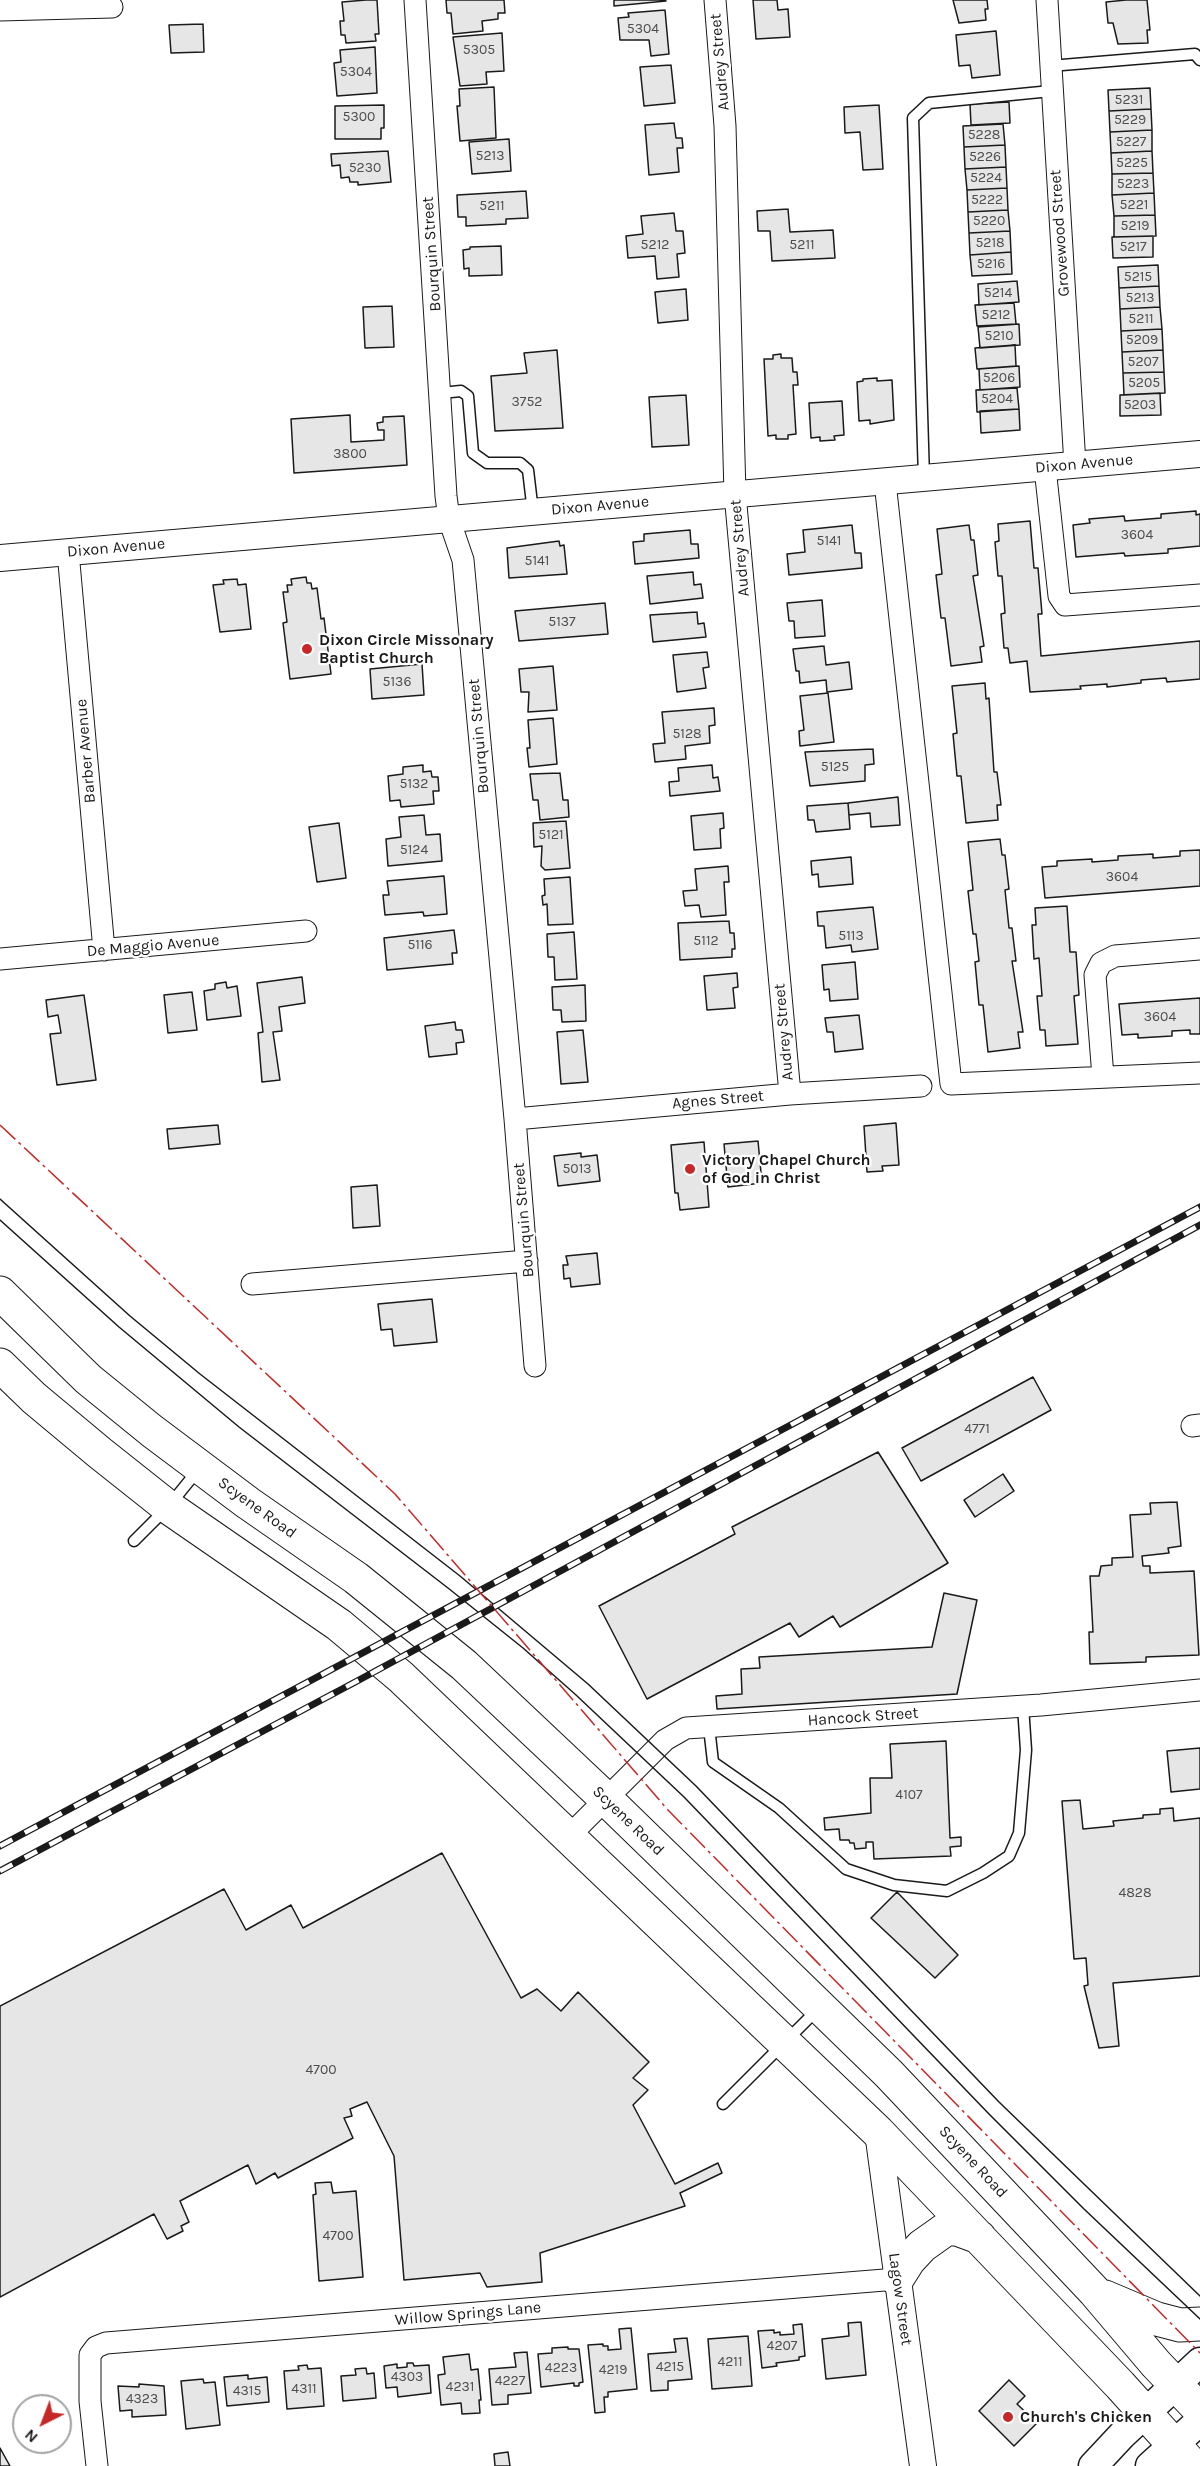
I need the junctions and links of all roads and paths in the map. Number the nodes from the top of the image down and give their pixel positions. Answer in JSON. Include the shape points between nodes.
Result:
{"nodes":[{"id":1,"x":415,"y":0,"type":"edge"},
{"id":2,"x":715,"y":0,"type":"edge"},
{"id":3,"x":1047,"y":0,"type":"edge"},
{"id":4,"x":112,"y":7,"type":"dead end"},
{"id":5,"x":0,"y":10,"type":"edge"},
{"id":6,"x":1200,"y":60,"type":"edge"},
{"id":7,"x":1050,"y":66,"type":"junction"},
{"id":8,"x":1051,"y":92,"type":"junction"},
{"id":9,"x":441,"y":393,"type":"junction"},
{"id":10,"x":1200,"y":454,"type":"edge"},
{"id":11,"x":1075,"y":465,"type":"junction"},
{"id":12,"x":1045,"y":468,"type":"junction"},
{"id":13,"x":924,"y":478,"type":"junction"},
{"id":14,"x":885,"y":482,"type":"junction"},
{"id":15,"x":735,"y":495,"type":"junction"},
{"id":16,"x":533,"y":512,"type":"junction"},
{"id":17,"x":449,"y":519,"type":"junction"},
{"id":18,"x":68,"y":552,"type":"junction"},
{"id":19,"x":0,"y":558,"type":"edge"},
{"id":20,"x":1200,"y":595,"type":"edge"},
{"id":21,"x":306,"y":931,"type":"dead end"},
{"id":22,"x":1200,"y":949,"type":"edge"},
{"id":23,"x":104,"y":950,"type":"junction"},
{"id":24,"x":0,"y":959,"type":"edge"},
{"id":25,"x":1200,"y":1072,"type":"edge"},
{"id":26,"x":1103,"y":1077,"type":"junction"},
{"id":27,"x":921,"y":1086,"type":"dead end"},
{"id":28,"x":790,"y":1094,"type":"junction"},
{"id":29,"x":515,"y":1119,"type":"junction"},
{"id":30,"x":527,"y":1261,"type":"junction"},
{"id":31,"x":252,"y":1284,"type":"dead end"},
{"id":32,"x":0,"y":1293,"type":"edge"},
{"id":33,"x":0,"y":1365,"type":"edge"},
{"id":34,"x":536,"y":1366,"type":"dead end"},
{"id":35,"x":201,"y":1468,"type":"junction"},
{"id":36,"x":168,"y":1507,"type":"junction"},
{"id":37,"x":134,"y":1541,"type":"dead end"},
{"id":38,"x":1200,"y":1690,"type":"edge"},
{"id":39,"x":1023,"y":1706,"type":"junction"},
{"id":40,"x":709,"y":1727,"type":"junction"},
{"id":41,"x":605,"y":1798,"type":"junction"},
{"id":42,"x":569,"y":1836,"type":"junction"},
{"id":43,"x":821,"y":2007,"type":"junction"},
{"id":44,"x":784,"y":2043,"type":"junction"},
{"id":45,"x":723,"y":2104,"type":"dead end"},
{"id":46,"x":878,"y":2133,"type":"junction"},
{"id":47,"x":979,"y":2237,"type":"junction"},
{"id":48,"x":897,"y":2279,"type":"junction"},
{"id":49,"x":1095,"y":2292,"type":"junction"},
{"id":50,"x":1200,"y":2324,"type":"edge"},
{"id":51,"x":1200,"y":2362,"type":"edge"},
{"id":52,"x":1176,"y":2385,"type":"junction"},
{"id":53,"x":1200,"y":2410,"type":"edge"},
{"id":54,"x":1145,"y":2414,"type":"junction"},
{"id":55,"x":1200,"y":2421,"type":"edge"},
{"id":56,"x":1172,"y":2459,"type":"edge"},
{"id":57,"x":97,"y":2466,"type":"edge"},
{"id":58,"x":923,"y":2466,"type":"edge"},
{"id":59,"x":1093,"y":2466,"type":"edge"}],
"edges":[{"from":1,"to":9,"type":"street","name":"Bourquin Street"},
{"from":2,"to":15,"type":"street","name":"Audrey Street","via":[[725,126]]},
{"from":3,"to":7,"type":"street","name":"Grovewood Street"},
{"from":4,"to":5,"type":"street"},
{"from":6,"to":7,"type":"lane","via":[[1195,54]]},
{"from":7,"to":8,"type":"street","name":"Grovewood Street"},
{"from":8,"to":11,"type":"street","name":"Grovewood Street"},
{"from":8,"to":13,"type":"lane","via":[[929,103],[913,118]]},
{"from":9,"to":16,"type":"lane","via":[[461,391],[468,396],[474,453],[487,463],[520,463],[528,470]]},
{"from":9,"to":17,"type":"street","name":"Bourquin Street"},
{"from":10,"to":11,"type":"street","name":"Dixon Avenue"},
{"from":11,"to":12,"type":"street","name":"Dixon Avenue"},
{"from":12,"to":13,"type":"street","name":"Dixon Avenue"},
{"from":12,"to":20,"type":"street","via":[[1059,596],[1065,605]]},
{"from":13,"to":14,"type":"street","name":"Dixon Avenue"},
{"from":14,"to":15,"type":"street","name":"Dixon Avenue"},
{"from":14,"to":26,"type":"street","via":[[951,1084]]},
{"from":15,"to":16,"type":"street","name":"Dixon Avenue"},
{"from":15,"to":28,"type":"street","name":"Audrey Street"},
{"from":16,"to":17,"type":"street","name":"Dixon Avenue"},
{"from":17,"to":18,"type":"street","name":"Dixon Avenue"},
{"from":17,"to":29,"type":"street","name":"Bourquin Street","via":[[463,561]]},
{"from":18,"to":19,"type":"street","name":"Dixon Avenue"},
{"from":18,"to":23,"type":"street","name":"Barber Avenue"},
{"from":21,"to":23,"type":"street","name":"De Maggio Avenue"},
{"from":22,"to":26,"type":"street","via":[[1116,956],[1101,963],[1095,975]]},
{"from":23,"to":24,"type":"street","name":"De Maggio Avenue"},
{"from":25,"to":26,"type":"street"},
{"from":27,"to":28,"type":"street","name":"Agnes Street"},
{"from":28,"to":29,"type":"street","name":"Agnes Street"},
{"from":29,"to":30,"type":"street","name":"Bourquin Street"},
{"from":30,"to":31,"type":"street"},
{"from":30,"to":34,"type":"street","name":"Bourquin Street"},
{"from":32,"to":35,"type":"main road","name":"Scyene Road","via":[[88,1379]]},
{"from":33,"to":36,"type":"main road","via":[[34,1398]]},
{"from":35,"to":36,"type":"lane"},
{"from":35,"to":41,"type":"main road","name":"Scyene Road","via":[[356,1578],[433,1639]]},
{"from":36,"to":37,"type":"lane"},
{"from":36,"to":42,"type":"main road","via":[[339,1625],[401,1677]]},
{"from":38,"to":39,"type":"street","name":"Hancock Street"},
{"from":39,"to":40,"type":"street","name":"Hancock Street"},
{"from":39,"to":40,"type":"lane","via":[[1026,1750],[1019,1833],[1009,1856],[947,1891],[894,1885],[846,1869],[779,1808],[713,1762]]},
{"from":40,"to":41,"type":"street","name":"Hancock Street","via":[[686,1728],[665,1740]]},
{"from":41,"to":42,"type":"street","name":"Hancock Street"},
{"from":41,"to":43,"type":"main road","name":"Scyene Road"},
{"from":42,"to":44,"type":"main road"},
{"from":43,"to":44,"type":"lane"},
{"from":43,"to":49,"type":"main road","name":"Scyene Road"},
{"from":44,"to":45,"type":"lane"},
{"from":44,"to":46,"type":"main road"},
{"from":46,"to":47,"type":"main road"},
{"from":46,"to":48,"type":"street","name":"Lagow Street"},
{"from":47,"to":48,"type":"main road","via":[[946,2229],[922,2246]]},
{"from":47,"to":54,"type":"main road"},
{"from":48,"to":57,"type":"street","name":"Willow Springs Lane","via":[[106,2343],[90,2355]]},
{"from":48,"to":58,"type":"street","name":"Lagow Street"},
{"from":49,"to":50,"type":"main road","via":[[1157,2319],[1180,2325]]},
{"from":49,"to":52,"type":"main road","name":"Scyene Road"},
{"from":51,"to":52,"type":"main road"},
{"from":52,"to":53,"type":"main road","name":"Scyene Road"},
{"from":52,"to":54,"type":"main road"},
{"from":54,"to":56,"type":"main road"},
{"from":54,"to":59,"type":"main road"},
{"from":55,"to":56,"type":"main road"}]}
